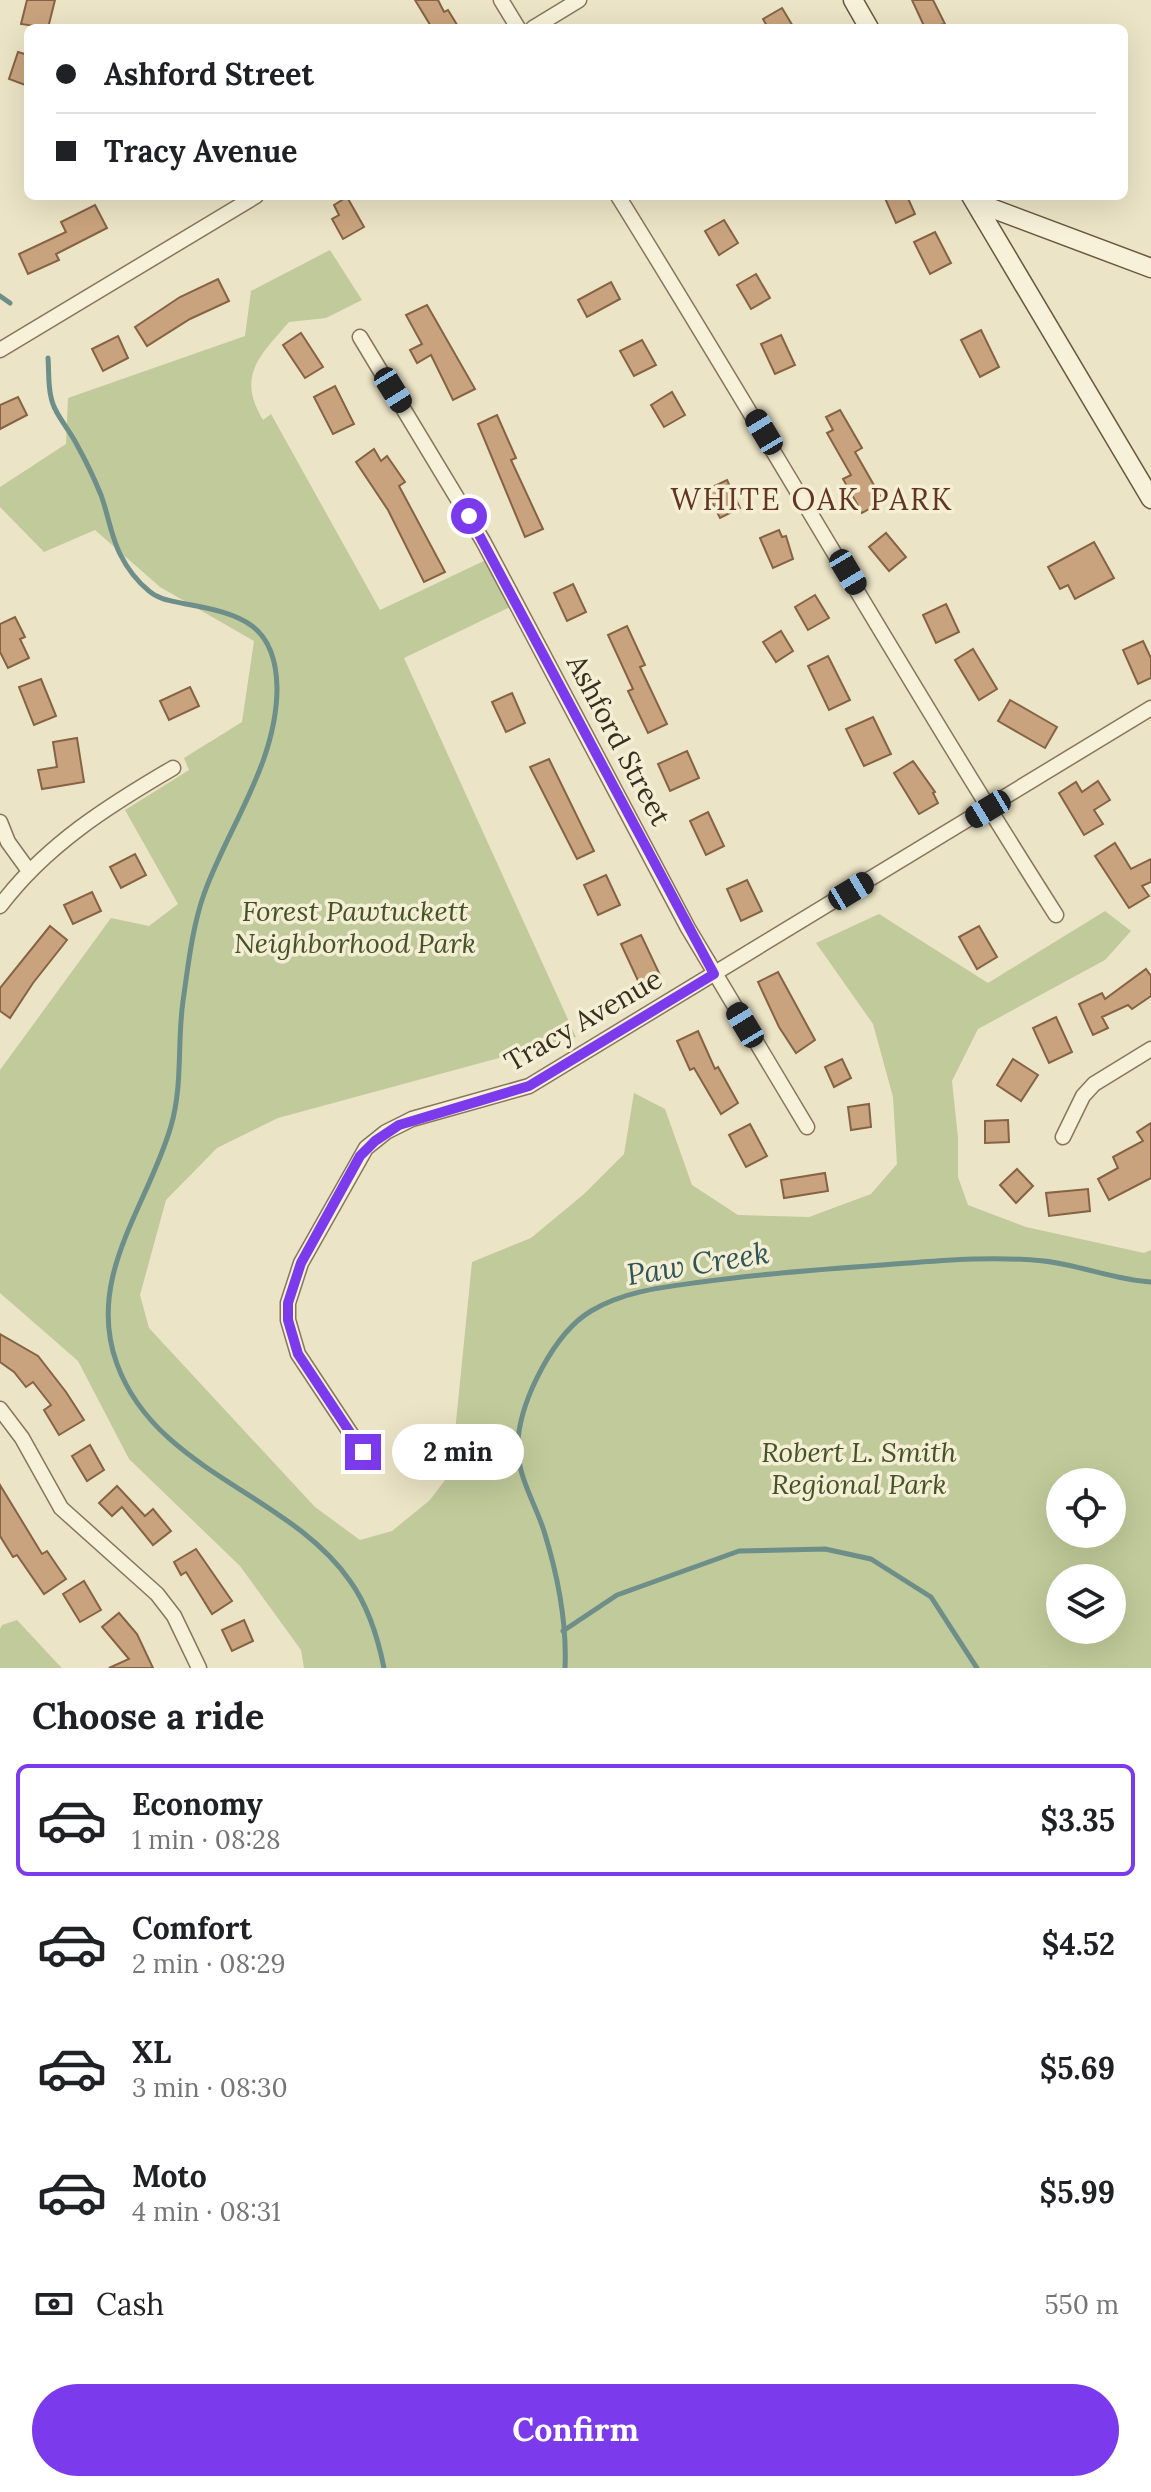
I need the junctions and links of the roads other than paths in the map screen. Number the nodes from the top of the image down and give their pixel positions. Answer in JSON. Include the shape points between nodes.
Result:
{"nodes":[{"id":1,"x":501,"y":0,"type":"edge"},
{"id":2,"x":579,"y":0,"type":"edge"},
{"id":3,"x":853,"y":0,"type":"edge"},
{"id":4,"x":516,"y":24,"type":"edge"},
{"id":5,"x":540,"y":24,"type":"edge"},
{"id":6,"x":867,"y":24,"type":"edge"},
{"id":7,"x":249,"y":200,"type":"edge"},
{"id":8,"x":620,"y":200,"type":"edge"},
{"id":9,"x":974,"y":200,"type":"edge"},
{"id":10,"x":976,"y":200,"type":"edge"},
{"id":11,"x":1151,"y":268,"type":"edge"},
{"id":12,"x":360,"y":337,"type":"dead end"},
{"id":13,"x":0,"y":350,"type":"edge"},
{"id":14,"x":1151,"y":499,"type":"edge"},
{"id":15,"x":1151,"y":708,"type":"edge"},
{"id":16,"x":173,"y":768,"type":"dead end"},
{"id":17,"x":988,"y":809,"type":"junction"},
{"id":18,"x":0,"y":822,"type":"edge"},
{"id":19,"x":29,"y":871,"type":"junction"},
{"id":20,"x":0,"y":906,"type":"edge"},
{"id":21,"x":1056,"y":915,"type":"dead end"},
{"id":22,"x":714,"y":974,"type":"junction"},
{"id":23,"x":1151,"y":1049,"type":"edge"},
{"id":24,"x":807,"y":1127,"type":"dead end"},
{"id":25,"x":1063,"y":1137,"type":"dead end"},
{"id":26,"x":0,"y":1409,"type":"edge"},
{"id":27,"x":363,"y":1452,"type":"dead end"},
{"id":28,"x":199,"y":1668,"type":"edge"}],
"edges":[{"from":1,"to":4,"type":"street"},
{"from":2,"to":5,"type":"street"},
{"from":3,"to":6,"type":"main road"},
{"from":7,"to":13,"type":"street"},
{"from":8,"to":17,"type":"street"},
{"from":9,"to":14,"type":"main road"},
{"from":10,"to":11,"type":"main road"},
{"from":12,"to":22,"type":"street","name":"Ashford Street","via":[[483,541]]},
{"from":15,"to":17,"type":"street","name":"Tracy Avenue"},
{"from":16,"to":19,"type":"street","via":[[78,828]]},
{"from":17,"to":21,"type":"street"},
{"from":17,"to":22,"type":"street","name":"Tracy Avenue"},
{"from":18,"to":19,"type":"street"},
{"from":19,"to":20,"type":"street"},
{"from":22,"to":24,"type":"street","name":"Ashford Street"},
{"from":22,"to":27,"type":"street","name":"Tracy Avenue","via":[[529,1086],[399,1125],[360,1156],[301,1263],[288,1311],[298,1354]]},
{"from":23,"to":25,"type":"street","via":[[1094,1084]]},
{"from":26,"to":28,"type":"street","via":[[61,1508],[157,1594]]}]}
